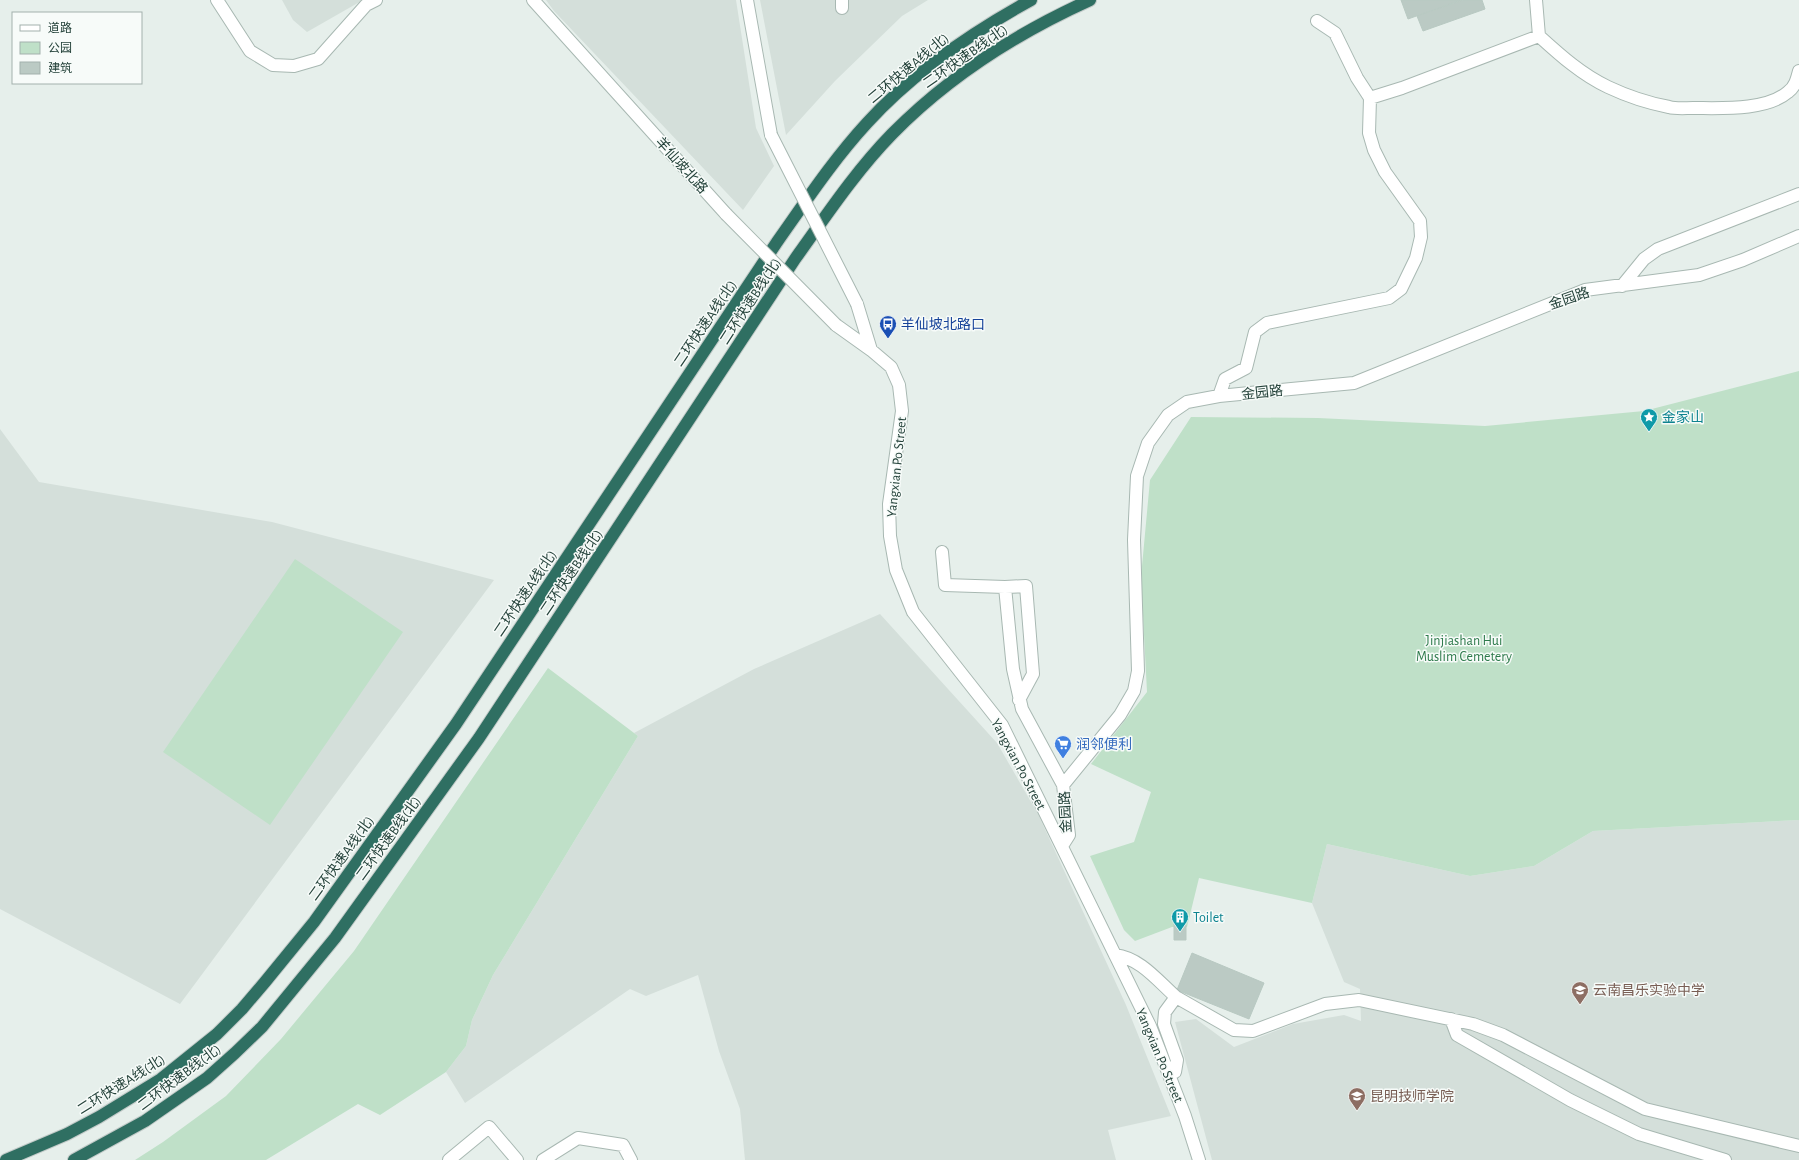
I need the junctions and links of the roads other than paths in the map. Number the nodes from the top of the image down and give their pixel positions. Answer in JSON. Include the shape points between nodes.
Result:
{"nodes":[{"id":1,"x":216,"y":0,"type":"edge"},
{"id":2,"x":376,"y":0,"type":"edge"},
{"id":3,"x":533,"y":0,"type":"edge"},
{"id":4,"x":747,"y":0,"type":"edge"},
{"id":5,"x":1031,"y":0,"type":"edge"},
{"id":6,"x":1090,"y":0,"type":"edge"},
{"id":7,"x":1536,"y":0,"type":"edge"},
{"id":8,"x":1317,"y":21,"type":"dead end"},
{"id":9,"x":1539,"y":36,"type":"junction"},
{"id":10,"x":1799,"y":71,"type":"edge"},
{"id":11,"x":1370,"y":98,"type":"junction"},
{"id":12,"x":1799,"y":194,"type":"edge"},
{"id":13,"x":1799,"y":236,"type":"edge"},
{"id":14,"x":1622,"y":286,"type":"junction"},
{"id":15,"x":836,"y":325,"type":"joint"},
{"id":16,"x":871,"y":350,"type":"junction"},
{"id":17,"x":1219,"y":396,"type":"junction"},
{"id":18,"x":942,"y":552,"type":"dead end"},
{"id":19,"x":1005,"y":587,"type":"junction"},
{"id":20,"x":1019,"y":700,"type":"junction"},
{"id":21,"x":1063,"y":785,"type":"junction"},
{"id":22,"x":1062,"y":846,"type":"junction"},
{"id":23,"x":1115,"y":955,"type":"junction"},
{"id":24,"x":1176,"y":997,"type":"junction"},
{"id":25,"x":1450,"y":1019,"type":"junction"},
{"id":26,"x":1169,"y":1075,"type":"junction"},
{"id":27,"x":1799,"y":1146,"type":"edge"},
{"id":28,"x":76,"y":1159,"type":"edge"},
{"id":29,"x":6,"y":1160,"type":"edge"},
{"id":30,"x":449,"y":1160,"type":"edge"},
{"id":31,"x":517,"y":1160,"type":"edge"},
{"id":32,"x":543,"y":1160,"type":"edge"},
{"id":33,"x":631,"y":1160,"type":"edge"},
{"id":34,"x":1199,"y":1160,"type":"edge"},
{"id":35,"x":1725,"y":1160,"type":"edge"}],
"edges":[{"from":1,"to":2,"type":"street","via":[[250,51],[273,65],[294,66],[318,59],[366,5]]},
{"from":3,"to":15,"type":"street","name":"羊仙坡北路","bridge":true,"via":[[726,214]]},
{"from":4,"to":16,"type":"street","bridge":true,"via":[[771,135],[857,304]]},
{"from":5,"to":29,"type":"highway","name":"二环快速A线(北)","via":[[961,42],[924,70],[867,123],[827,171],[456,724],[314,922],[265,982],[232,1019],[190,1057],[131,1099],[67,1134]]},
{"from":6,"to":28,"type":"highway","name":"二环快速B线(北)","via":[[1026,32],[981,60],[942,89],[891,135],[845,189],[795,259],[478,738],[335,938],[262,1027],[207,1078],[144,1121]]},
{"from":7,"to":9,"type":"street"},
{"from":8,"to":11,"type":"street","via":[[1335,33]]},
{"from":9,"to":10,"type":"street","via":[[1568,62],[1606,86],[1642,101],[1670,108],[1751,106],[1776,100],[1789,92],[1796,82]]},
{"from":9,"to":11,"type":"street"},
{"from":11,"to":17,"type":"street","via":[[1369,133],[1374,150],[1385,172],[1420,221],[1421,237],[1416,258],[1401,289],[1389,298],[1267,323],[1255,332],[1246,368],[1225,379]]},
{"from":12,"to":14,"type":"street","via":[[1658,249],[1644,259]]},
{"from":13,"to":14,"type":"street","name":"金园路","via":[[1699,276]]},
{"from":14,"to":17,"type":"street","name":"金园路","via":[[1584,290],[1354,383]]},
{"from":15,"to":16,"type":"street","name":"Yangxian Po Street"},
{"from":16,"to":22,"type":"street","name":"Yangxian Po Street","via":[[891,367],[899,386],[902,411],[889,504],[890,536],[896,570],[913,612],[1002,726]]},
{"from":17,"to":21,"type":"street","name":"金园路","via":[[1187,402],[1168,415],[1148,443],[1137,476],[1134,540],[1138,671],[1134,691],[1120,714]]},
{"from":18,"to":19,"type":"street","via":[[945,585]]},
{"from":19,"to":20,"type":"street","via":[[1013,669]]},
{"from":19,"to":20,"type":"street","via":[[1026,586],[1033,674]]},
{"from":20,"to":21,"type":"street"},
{"from":21,"to":22,"type":"street","name":"金园路","via":[[1069,835]]},
{"from":22,"to":23,"type":"street","name":"Yangxian Po Street"},
{"from":23,"to":24,"type":"street","via":[[1127,956],[1138,962]]},
{"from":23,"to":26,"type":"street","name":"Yangxian Po Street","via":[[1150,1026]]},
{"from":24,"to":25,"type":"street","via":[[1234,1030],[1253,1030],[1325,1004],[1359,1000]]},
{"from":24,"to":26,"type":"street","via":[[1165,1012],[1164,1024],[1177,1060],[1175,1072]]},
{"from":25,"to":27,"type":"street","via":[[1503,1035],[1645,1109]]},
{"from":25,"to":35,"type":"street","via":[[1457,1035],[1570,1100],[1639,1134]]},
{"from":26,"to":34,"type":"street","name":"Yangxian Po Street"},
{"from":30,"to":31,"type":"street","via":[[489,1127]]},
{"from":32,"to":33,"type":"street","via":[[578,1138],[623,1145]]}]}
